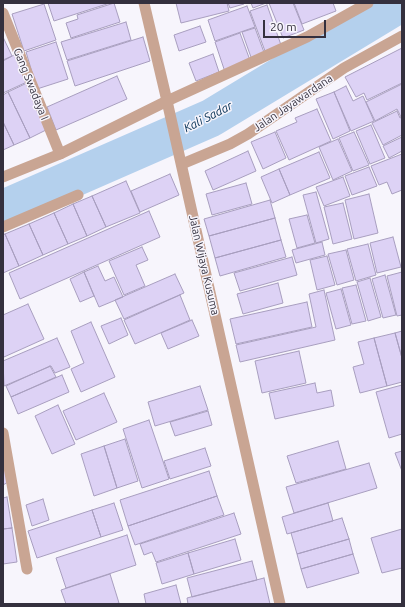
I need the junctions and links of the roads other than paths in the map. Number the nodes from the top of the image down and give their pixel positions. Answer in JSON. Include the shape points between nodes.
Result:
{"nodes":[{"id":1,"x":144,"y":3,"type":"edge"},
{"id":2,"x":368,"y":3,"type":"edge"},
{"id":3,"x":3,"y":13,"type":"edge"},
{"id":4,"x":402,"y":36,"type":"edge"},
{"id":5,"x":168,"y":106,"type":"junction"},
{"id":6,"x":60,"y":154,"type":"junction"},
{"id":7,"x":182,"y":164,"type":"junction"},
{"id":8,"x":3,"y":177,"type":"edge"},
{"id":9,"x":78,"y":194,"type":"dead end"},
{"id":10,"x":3,"y":227,"type":"edge"},
{"id":11,"x":3,"y":432,"type":"edge"},
{"id":12,"x":27,"y":569,"type":"dead end"},
{"id":13,"x":280,"y":604,"type":"edge"}],
"edges":[{"from":1,"to":5,"type":"street","name":"Jalan Wijaya Kusuma"},
{"from":2,"to":5,"type":"street","via":[[307,37]]},
{"from":3,"to":6,"type":"street","name":"Gang Swadaya I"},
{"from":4,"to":7,"type":"street","name":"Jalan Jayawardana","via":[[344,68],[248,134]]},
{"from":5,"to":6,"type":"street"},
{"from":5,"to":7,"type":"street","name":"Jalan Wijaya Kusuma"},
{"from":6,"to":8,"type":"street"},
{"from":7,"to":13,"type":"street","name":"Jalan Wijaya Kusuma"},
{"from":9,"to":10,"type":"street"},
{"from":11,"to":12,"type":"street"}]}
